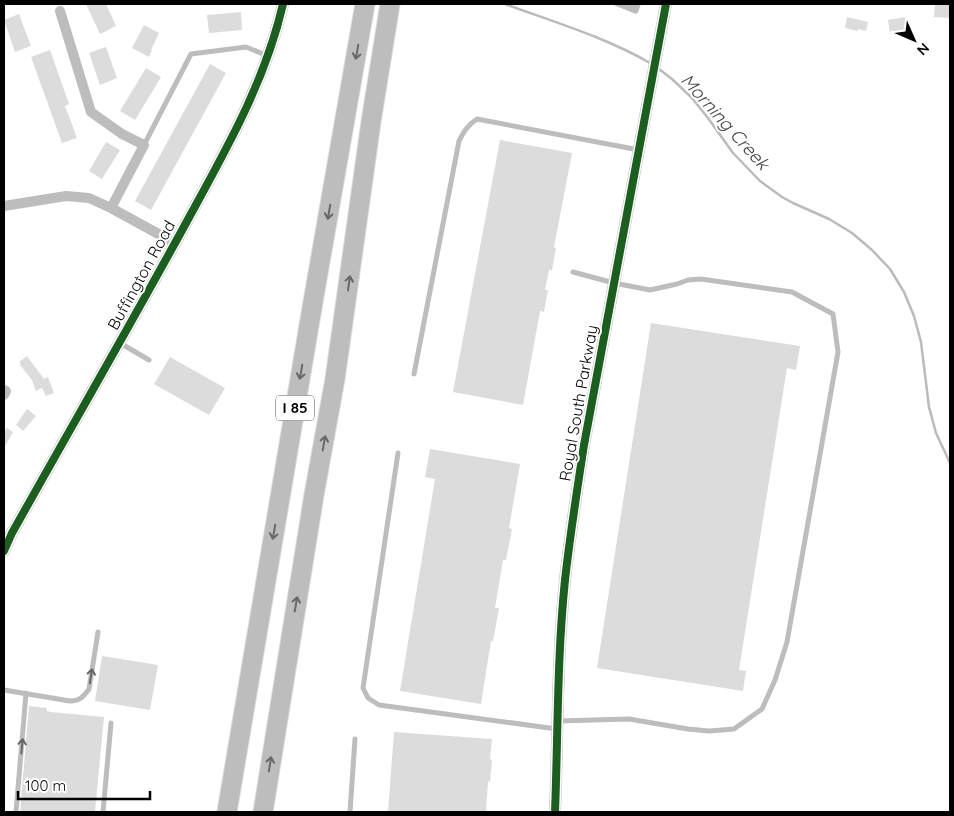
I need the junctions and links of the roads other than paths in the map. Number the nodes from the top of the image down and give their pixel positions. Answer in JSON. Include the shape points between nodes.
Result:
{"nodes":[{"id":1,"x":283,"y":4,"type":"edge"},
{"id":2,"x":365,"y":4,"type":"edge"},
{"id":3,"x":390,"y":4,"type":"edge"},
{"id":4,"x":666,"y":4,"type":"edge"},
{"id":5,"x":60,"y":11,"type":"dead end"},
{"id":6,"x":268,"y":56,"type":"junction"},
{"id":7,"x":144,"y":145,"type":"junction"},
{"id":8,"x":639,"y":150,"type":"junction"},
{"id":9,"x":4,"y":206,"type":"edge"},
{"id":10,"x":111,"y":208,"type":"junction"},
{"id":11,"x":175,"y":243,"type":"junction"},
{"id":12,"x":573,"y":272,"type":"dead end"},
{"id":13,"x":614,"y":283,"type":"junction"},
{"id":14,"x":120,"y":343,"type":"junction"},
{"id":15,"x":149,"y":360,"type":"dead end"},
{"id":16,"x":414,"y":374,"type":"dead end"},
{"id":17,"x":4,"y":390,"type":"edge"},
{"id":18,"x":4,"y":395,"type":"edge"},
{"id":19,"x":398,"y":453,"type":"dead end"},
{"id":20,"x":8,"y":531,"type":"edge"},
{"id":21,"x":4,"y":551,"type":"edge"},
{"id":22,"x":98,"y":632,"type":"dead end"},
{"id":23,"x":4,"y":690,"type":"edge"},
{"id":24,"x":26,"y":693,"type":"junction"},
{"id":25,"x":111,"y":723,"type":"dead end"},
{"id":26,"x":558,"y":725,"type":"junction"},
{"id":27,"x":355,"y":739,"type":"dead end"},
{"id":28,"x":16,"y":812,"type":"edge"},
{"id":29,"x":103,"y":812,"type":"edge"},
{"id":30,"x":227,"y":812,"type":"edge"},
{"id":31,"x":263,"y":812,"type":"edge"},
{"id":32,"x":350,"y":812,"type":"edge"},
{"id":33,"x":555,"y":812,"type":"edge"}],
"edges":[{"from":1,"to":6,"type":"street","name":"Buffington Road"},
{"from":2,"to":30,"type":"highway","number":"I 85","one_way":true},
{"from":31,"to":3,"type":"highway","number":"I 85","one_way":true,"via":[[335,379]]},
{"from":4,"to":8,"type":"street","name":"Royal South Parkway"},
{"from":5,"to":7,"type":"street","via":[[91,112]]},
{"from":6,"to":7,"type":"lane","via":[[246,47],[191,54]]},
{"from":6,"to":11,"type":"street","name":"Buffington Road","via":[[221,160]]},
{"from":7,"to":10,"type":"street"},
{"from":8,"to":13,"type":"street","name":"Royal South Parkway"},
{"from":8,"to":16,"type":"lane","via":[[477,119],[470,124],[459,140]]},
{"from":9,"to":10,"type":"street","via":[[66,196],[89,198]]},
{"from":10,"to":11,"type":"street"},
{"from":11,"to":14,"type":"street","name":"Buffington Road"},
{"from":12,"to":13,"type":"lane"},
{"from":13,"to":26,"type":"street","name":"Royal South Parkway","via":[[573,513],[561,633]]},
{"from":13,"to":26,"type":"lane","via":[[650,290],[701,279],[792,292],[833,314],[838,352],[787,642],[776,680],[762,709],[734,729],[709,731],[629,719]]},
{"from":14,"to":15,"type":"lane"},
{"from":14,"to":20,"type":"street","name":"Buffington Road"},
{"from":17,"to":18,"type":"street"},
{"from":19,"to":26,"type":"lane","via":[[363,688],[368,698],[379,705]]},
{"from":20,"to":21,"type":"street","name":"Buffington Road"},
{"from":24,"to":22,"type":"lane","one_way":true,"via":[[78,701],[89,689]]},
{"from":23,"to":24,"type":"lane"},
{"from":28,"to":24,"type":"lane","one_way":true},
{"from":25,"to":29,"type":"lane"},
{"from":26,"to":33,"type":"street","name":"Royal South Parkway"},
{"from":27,"to":32,"type":"lane"}]}
